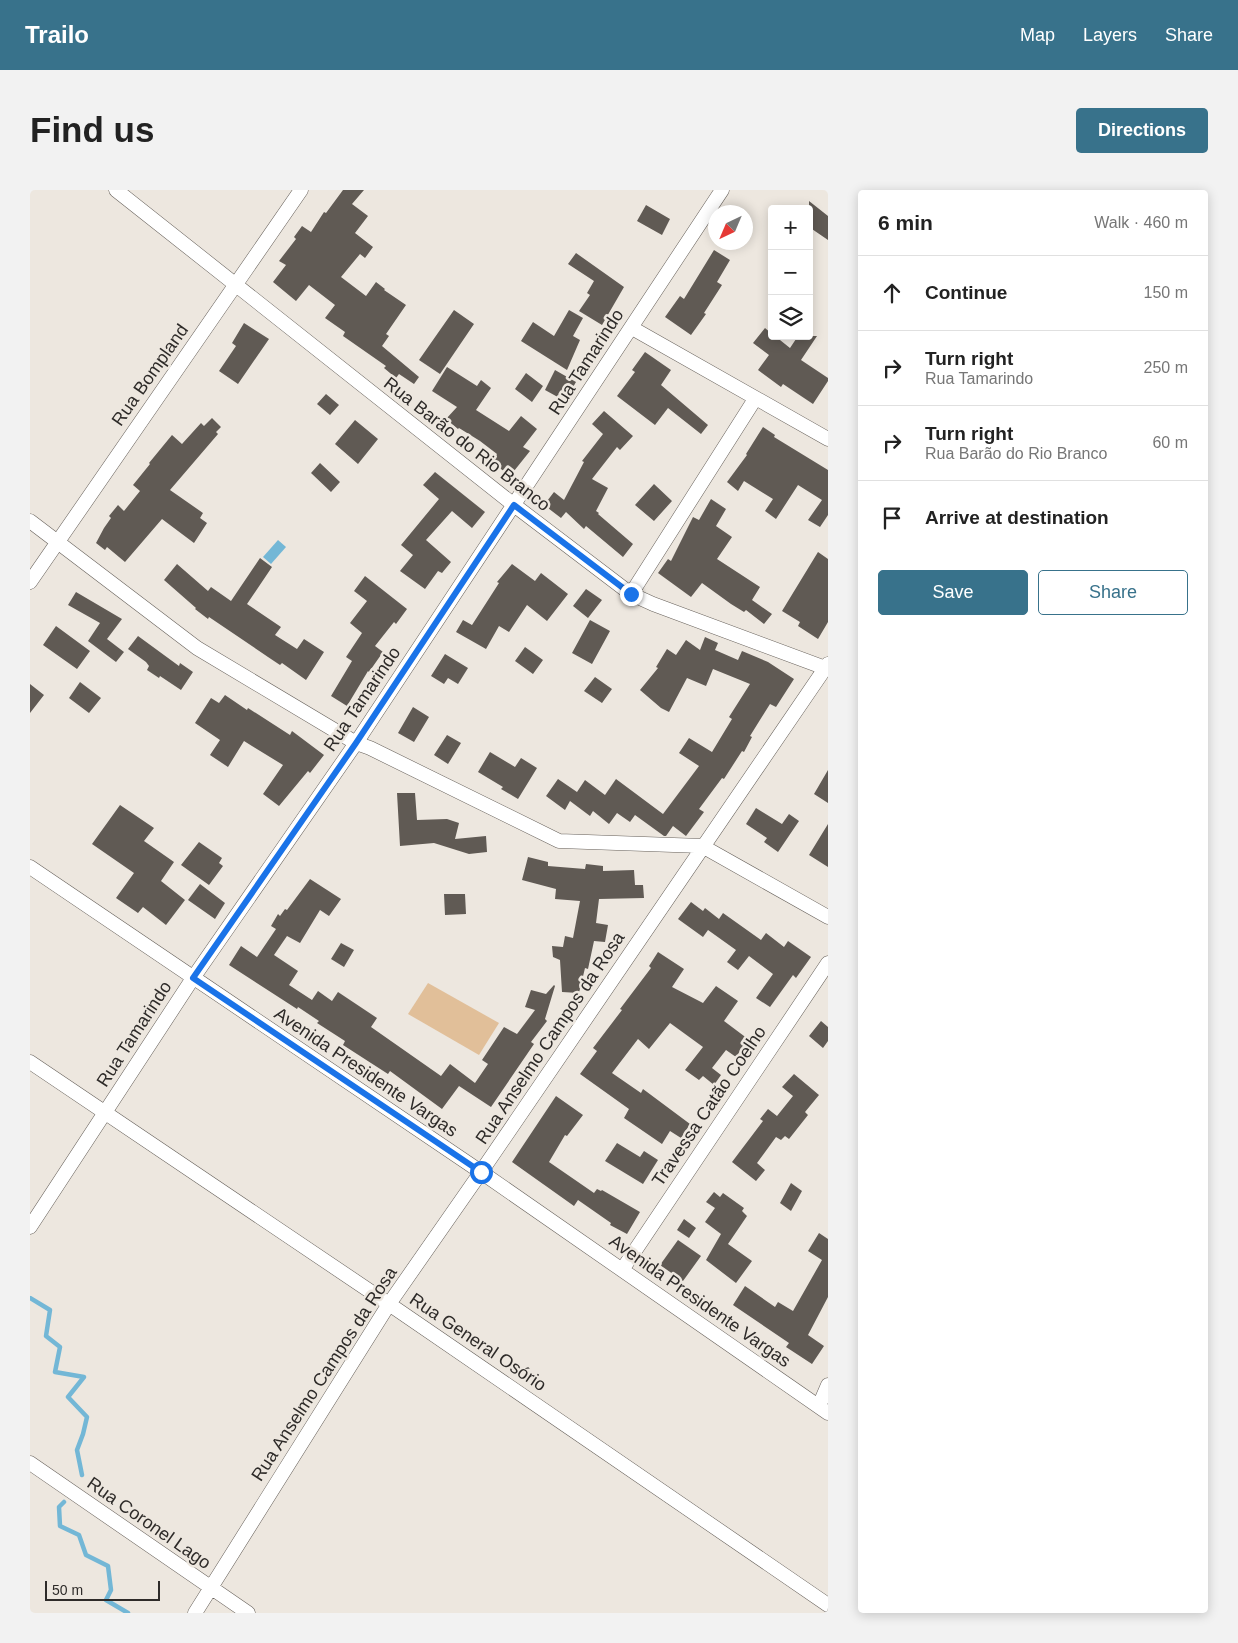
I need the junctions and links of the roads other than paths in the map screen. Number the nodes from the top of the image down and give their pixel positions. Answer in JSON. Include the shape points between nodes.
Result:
{"nodes":[{"id":1,"x":116,"y":190,"type":"edge"},
{"id":2,"x":301,"y":190,"type":"edge"},
{"id":3,"x":722,"y":190,"type":"edge"},
{"id":4,"x":236,"y":286,"type":"junction"},
{"id":5,"x":632,"y":328,"type":"junction"},
{"id":6,"x":756,"y":398,"type":"junction"},
{"id":7,"x":828,"y":439,"type":"edge"},
{"id":8,"x":514,"y":505,"type":"junction"},
{"id":9,"x":30,"y":521,"type":"edge"},
{"id":10,"x":57,"y":542,"type":"junction"},
{"id":11,"x":30,"y":582,"type":"edge"},
{"id":12,"x":631,"y":594,"type":"junction"},
{"id":13,"x":827,"y":667,"type":"edge"},
{"id":14,"x":356,"y":743,"type":"junction"},
{"id":15,"x":702,"y":846,"type":"junction"},
{"id":16,"x":30,"y":867,"type":"edge"},
{"id":17,"x":828,"y":917,"type":"edge"},
{"id":18,"x":828,"y":963,"type":"edge"},
{"id":19,"x":193,"y":978,"type":"junction"},
{"id":20,"x":30,"y":1062,"type":"edge"},
{"id":21,"x":105,"y":1113,"type":"junction"},
{"id":22,"x":481,"y":1172,"type":"junction"},
{"id":23,"x":30,"y":1227,"type":"edge"},
{"id":24,"x":622,"y":1270,"type":"junction"},
{"id":25,"x":389,"y":1304,"type":"junction"},
{"id":26,"x":828,"y":1385,"type":"edge"},
{"id":27,"x":823,"y":1409,"type":"edge"},
{"id":28,"x":30,"y":1463,"type":"edge"},
{"id":29,"x":211,"y":1588,"type":"junction"},
{"id":30,"x":828,"y":1605,"type":"edge"},
{"id":31,"x":195,"y":1613,"type":"edge"},
{"id":32,"x":248,"y":1613,"type":"edge"}],
"edges":[{"from":1,"to":4,"type":"street","name":"Rua Barão do Rio Branco"},
{"from":2,"to":4,"type":"street","name":"Rua Bompland"},
{"from":3,"to":5,"type":"street","name":"Rua Tamarindo"},
{"from":4,"to":8,"type":"street","name":"Rua Barão do Rio Branco"},
{"from":4,"to":10,"type":"street","name":"Rua Bompland"},
{"from":5,"to":6,"type":"street"},
{"from":5,"to":8,"type":"street","name":"Rua Tamarindo"},
{"from":6,"to":7,"type":"street"},
{"from":6,"to":12,"type":"street"},
{"from":8,"to":12,"type":"street","name":"Rua Barão do Rio Branco"},
{"from":8,"to":14,"type":"street","name":"Rua Tamarindo"},
{"from":9,"to":10,"type":"street"},
{"from":10,"to":11,"type":"street","name":"Rua Bompland"},
{"from":10,"to":14,"type":"street","via":[[197,648]]},
{"from":12,"to":13,"type":"street","name":"Rua Barão do Rio Branco"},
{"from":13,"to":15,"type":"street","name":"Rua Anselmo Campos da Rosa"},
{"from":14,"to":15,"type":"street","via":[[559,841]]},
{"from":14,"to":19,"type":"street","name":"Rua Tamarindo"},
{"from":15,"to":17,"type":"street"},
{"from":15,"to":22,"type":"street","name":"Rua Anselmo Campos da Rosa"},
{"from":16,"to":19,"type":"street","name":"Avenida Presidente Vargas"},
{"from":18,"to":24,"type":"street","name":"Travessa Catão Coelho"},
{"from":19,"to":21,"type":"street","name":"Rua Tamarindo"},
{"from":19,"to":22,"type":"street","name":"Avenida Presidente Vargas"},
{"from":20,"to":21,"type":"street","name":"Rua General Osório"},
{"from":21,"to":23,"type":"street","name":"Rua Tamarindo"},
{"from":21,"to":25,"type":"street","name":"Rua General Osório"},
{"from":22,"to":24,"type":"street","name":"Avenida Presidente Vargas"},
{"from":22,"to":25,"type":"street","name":"Rua Anselmo Campos da Rosa"},
{"from":24,"to":27,"type":"street","name":"Avenida Presidente Vargas"},
{"from":25,"to":29,"type":"street","name":"Rua Anselmo Campos da Rosa"},
{"from":25,"to":30,"type":"street","name":"Rua General Osório"},
{"from":26,"to":27,"type":"street"},
{"from":28,"to":29,"type":"street","name":"Rua Coronel Lago"},
{"from":29,"to":31,"type":"street","name":"Rua Anselmo Campos da Rosa"},
{"from":29,"to":32,"type":"street","name":"Rua Coronel Lago"}]}
